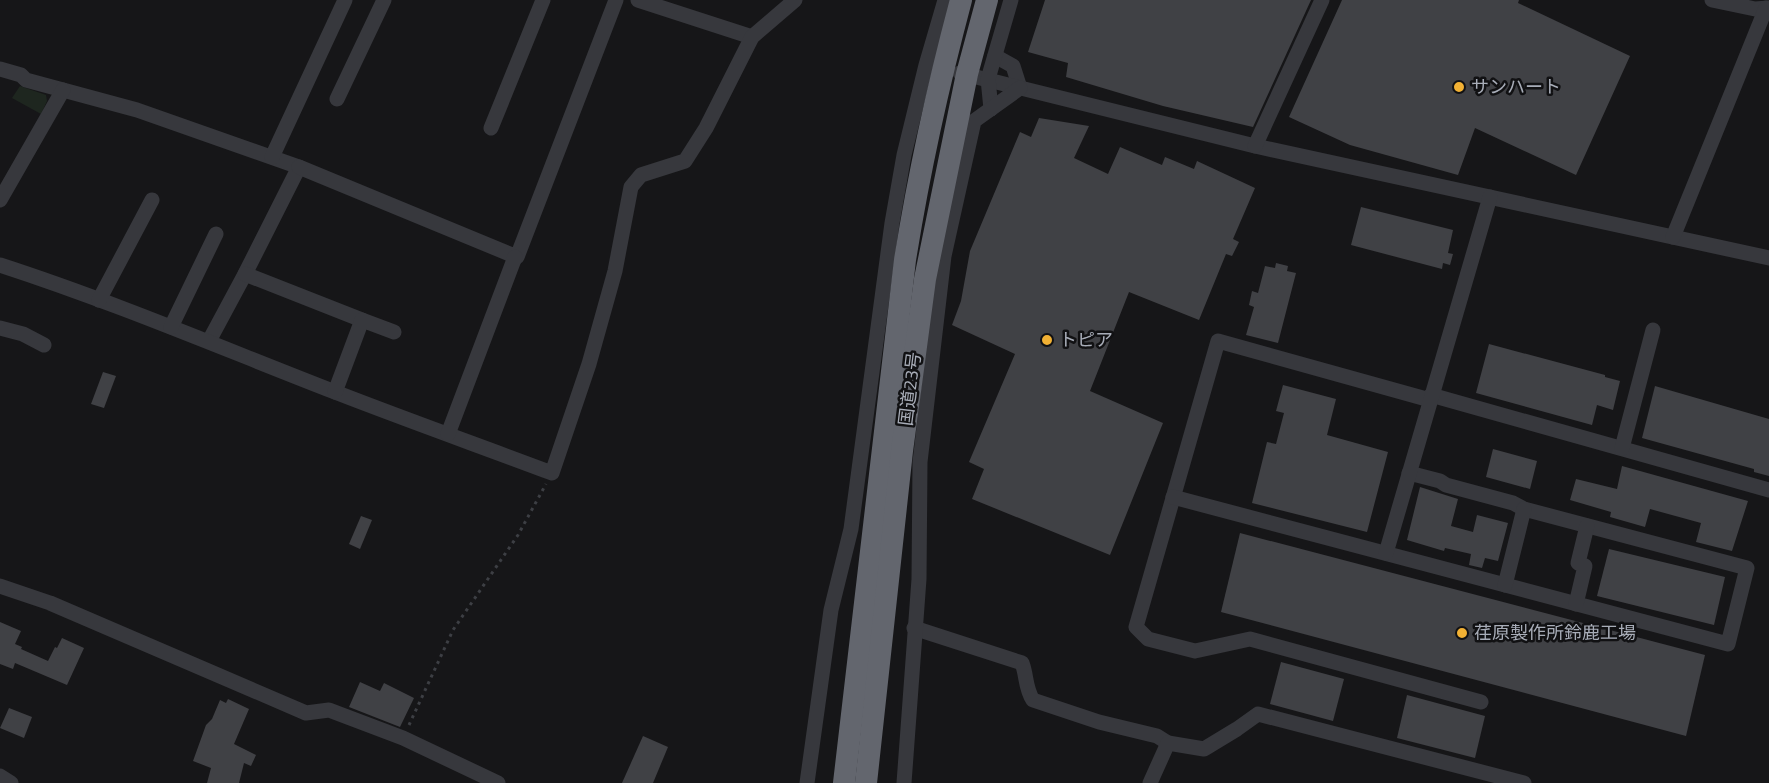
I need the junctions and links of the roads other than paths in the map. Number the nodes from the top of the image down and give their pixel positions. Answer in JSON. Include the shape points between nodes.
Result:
{"nodes":[{"id":1,"x":345,"y":0,"type":"edge"},
{"id":2,"x":384,"y":0,"type":"edge"},
{"id":3,"x":543,"y":0,"type":"edge"},
{"id":4,"x":616,"y":0,"type":"edge"},
{"id":5,"x":638,"y":0,"type":"edge"},
{"id":6,"x":795,"y":0,"type":"edge"},
{"id":7,"x":945,"y":0,"type":"edge"},
{"id":8,"x":961,"y":0,"type":"edge"},
{"id":9,"x":987,"y":0,"type":"edge"},
{"id":10,"x":1011,"y":0,"type":"edge"},
{"id":11,"x":1322,"y":0,"type":"edge"},
{"id":12,"x":1712,"y":0,"type":"edge"},
{"id":13,"x":1768,"y":8,"type":"edge"},
{"id":14,"x":752,"y":37,"type":"junction"},
{"id":15,"x":995,"y":56,"type":"junction"},
{"id":16,"x":0,"y":69,"type":"edge"},
{"id":17,"x":942,"y":69,"type":"junction"},
{"id":18,"x":977,"y":77,"type":"junction"},
{"id":19,"x":1020,"y":88,"type":"junction"},
{"id":20,"x":63,"y":90,"type":"junction"},
{"id":21,"x":337,"y":99,"type":"dead end"},
{"id":22,"x":991,"y":109,"type":"junction"},
{"id":23,"x":491,"y":128,"type":"dead end"},
{"id":24,"x":1255,"y":147,"type":"junction"},
{"id":25,"x":272,"y":157,"type":"junction"},
{"id":26,"x":299,"y":167,"type":"junction"},
{"id":27,"x":1490,"y":197,"type":"junction"},
{"id":28,"x":0,"y":200,"type":"edge"},
{"id":29,"x":152,"y":200,"type":"dead end"},
{"id":30,"x":216,"y":234,"type":"dead end"},
{"id":31,"x":1673,"y":237,"type":"junction"},
{"id":32,"x":516,"y":257,"type":"junction"},
{"id":33,"x":1769,"y":258,"type":"edge"},
{"id":34,"x":0,"y":265,"type":"edge"},
{"id":35,"x":245,"y":274,"type":"junction"},
{"id":36,"x":99,"y":300,"type":"junction"},
{"id":37,"x":362,"y":320,"type":"junction"},
{"id":38,"x":171,"y":327,"type":"junction"},
{"id":39,"x":0,"y":328,"type":"edge"},
{"id":40,"x":1653,"y":330,"type":"dead end"},
{"id":41,"x":394,"y":332,"type":"dead end"},
{"id":42,"x":208,"y":341,"type":"junction"},
{"id":43,"x":44,"y":345,"type":"dead end"},
{"id":44,"x":335,"y":392,"type":"junction"},
{"id":45,"x":1430,"y":398,"type":"junction"},
{"id":46,"x":448,"y":434,"type":"junction"},
{"id":47,"x":1622,"y":448,"type":"junction"},
{"id":48,"x":1409,"y":473,"type":"junction"},
{"id":49,"x":1769,"y":490,"type":"edge"},
{"id":50,"x":1173,"y":497,"type":"junction"},
{"id":51,"x":1524,"y":509,"type":"junction"},
{"id":52,"x":1587,"y":526,"type":"junction"},
{"id":53,"x":1386,"y":553,"type":"junction"},
{"id":54,"x":1505,"y":585,"type":"junction"},
{"id":55,"x":0,"y":586,"type":"edge"},
{"id":56,"x":1576,"y":604,"type":"junction"},
{"id":57,"x":914,"y":628,"type":"junction"},
{"id":58,"x":1481,"y":702,"type":"dead end"},
{"id":59,"x":1168,"y":743,"type":"junction"},
{"id":60,"x":0,"y":776,"type":"edge"},
{"id":61,"x":11,"y":783,"type":"edge"},
{"id":62,"x":498,"y":783,"type":"edge"},
{"id":63,"x":807,"y":783,"type":"edge"},
{"id":64,"x":844,"y":783,"type":"edge"},
{"id":65,"x":866,"y":783,"type":"edge"},
{"id":66,"x":904,"y":783,"type":"edge"},
{"id":67,"x":1150,"y":783,"type":"edge"},
{"id":68,"x":1524,"y":783,"type":"edge"}],
"edges":[{"from":1,"to":25,"type":"street"},
{"from":2,"to":21,"type":"street"},
{"from":3,"to":23,"type":"street"},
{"from":4,"to":32,"type":"street"},
{"from":5,"to":14,"type":"street"},
{"from":6,"to":14,"type":"street"},
{"from":7,"to":63,"type":"street","via":[[902,166],[851,529],[831,610]]},
{"from":8,"to":17,"type":"highway","name":"国道23号"},
{"from":9,"to":18,"type":"highway","name":"国道23号"},
{"from":10,"to":15,"type":"street"},
{"from":11,"to":24,"type":"street"},
{"from":12,"to":13,"type":"street"},
{"from":13,"to":31,"type":"street"},
{"from":14,"to":46,"type":"street","via":[[685,161],[641,175],[631,187],[615,271],[552,473]]},
{"from":15,"to":18,"type":"street"},
{"from":15,"to":19,"type":"street","via":[[1012,66]]},
{"from":16,"to":20,"type":"street"},
{"from":17,"to":18,"type":"street"},
{"from":17,"to":64,"type":"highway","name":"国道23号","via":[[905,260]]},
{"from":18,"to":19,"type":"street"},
{"from":18,"to":22,"type":"street"},
{"from":18,"to":65,"type":"highway","name":"国道23号","via":[[925,279]]},
{"from":19,"to":22,"type":"street"},
{"from":19,"to":24,"type":"street"},
{"from":20,"to":25,"type":"street","via":[[137,110]]},
{"from":20,"to":28,"type":"street"},
{"from":22,"to":57,"type":"street","via":[[974,121],[944,256],[920,462],[919,579]]},
{"from":24,"to":27,"type":"street"},
{"from":25,"to":26,"type":"street"},
{"from":26,"to":32,"type":"street"},
{"from":26,"to":35,"type":"street"},
{"from":27,"to":31,"type":"street"},
{"from":27,"to":45,"type":"street"},
{"from":29,"to":36,"type":"street"},
{"from":30,"to":38,"type":"street"},
{"from":31,"to":33,"type":"street"},
{"from":32,"to":46,"type":"street"},
{"from":34,"to":36,"type":"street"},
{"from":35,"to":37,"type":"street"},
{"from":35,"to":42,"type":"street"},
{"from":36,"to":38,"type":"street"},
{"from":37,"to":41,"type":"street"},
{"from":37,"to":44,"type":"street"},
{"from":38,"to":42,"type":"street"},
{"from":39,"to":43,"type":"street"},
{"from":40,"to":47,"type":"street"},
{"from":42,"to":44,"type":"street"},
{"from":44,"to":46,"type":"street"},
{"from":45,"to":47,"type":"street"},
{"from":45,"to":48,"type":"street"},
{"from":45,"to":50,"type":"street","via":[[1218,341]]},
{"from":47,"to":49,"type":"street"},
{"from":48,"to":51,"type":"street"},
{"from":48,"to":53,"type":"street"},
{"from":50,"to":53,"type":"street"},
{"from":50,"to":58,"type":"street","via":[[1136,627],[1148,639],[1195,651],[1250,639]]},
{"from":51,"to":52,"type":"street"},
{"from":51,"to":54,"type":"street"},
{"from":52,"to":56,"type":"street","via":[[1578,563],[1585,566]]},
{"from":52,"to":56,"type":"street","via":[[1746,568],[1728,644]]},
{"from":53,"to":54,"type":"street"},
{"from":54,"to":56,"type":"street"},
{"from":55,"to":62,"type":"street","via":[[50,603],[306,712],[329,711],[403,738]]},
{"from":57,"to":59,"type":"street","via":[[1022,663],[1026,689],[1033,700],[1157,736]]},
{"from":57,"to":66,"type":"street"},
{"from":59,"to":67,"type":"street"},
{"from":59,"to":68,"type":"street","via":[[1204,749],[1258,714]]},
{"from":60,"to":61,"type":"street"}]}
